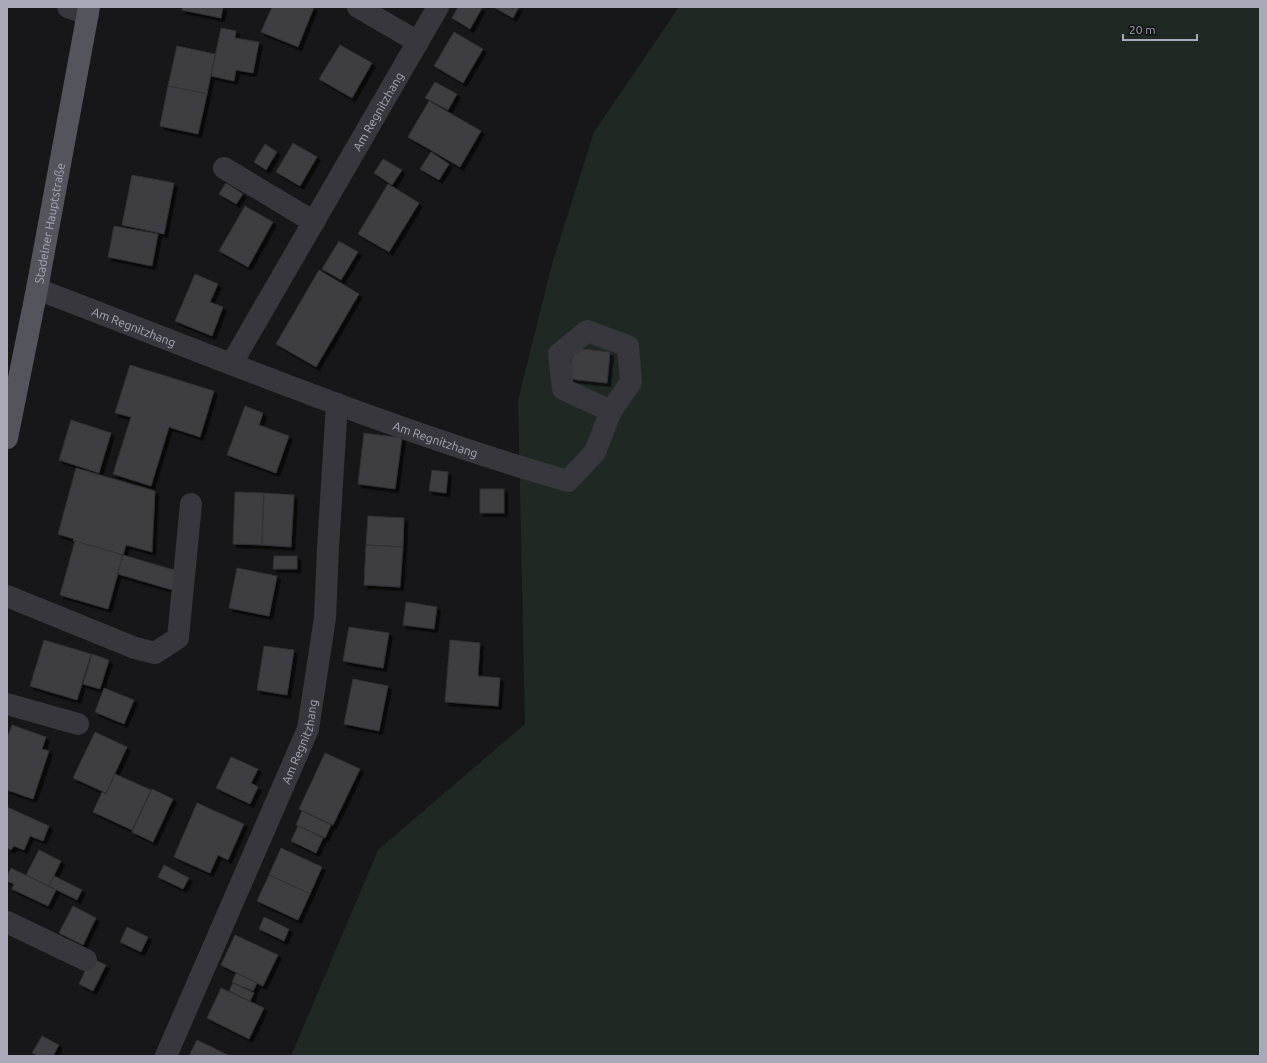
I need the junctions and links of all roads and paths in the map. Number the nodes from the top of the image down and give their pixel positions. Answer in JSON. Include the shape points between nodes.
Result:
{"nodes":[{"id":1,"x":358,"y":7,"type":"edge"},
{"id":2,"x":438,"y":7,"type":"edge"},
{"id":3,"x":82,"y":9,"type":"edge"},
{"id":4,"x":418,"y":42,"type":"junction"},
{"id":5,"x":224,"y":168,"type":"dead end"},
{"id":6,"x":314,"y":222,"type":"junction"},
{"id":7,"x":37,"y":289,"type":"junction"},
{"id":8,"x":232,"y":363,"type":"junction"},
{"id":9,"x":337,"y":404,"type":"junction"},
{"id":10,"x":611,"y":411,"type":"dead end"},
{"id":11,"x":7,"y":438,"type":"edge"},
{"id":12,"x":191,"y":504,"type":"dead end"},
{"id":13,"x":7,"y":596,"type":"edge"},
{"id":14,"x":7,"y":704,"type":"edge"},
{"id":15,"x":78,"y":724,"type":"dead end"},
{"id":16,"x":7,"y":922,"type":"edge"},
{"id":17,"x":86,"y":960,"type":"dead end"},
{"id":18,"x":166,"y":1056,"type":"edge"}],
"edges":[{"from":1,"to":4,"type":"street"},
{"from":2,"to":4,"type":"street","name":"Am Regnitzhang"},
{"from":3,"to":7,"type":"main road","name":"Stadelner Hauptstraße"},
{"from":4,"to":6,"type":"street","name":"Am Regnitzhang"},
{"from":5,"to":6,"type":"street"},
{"from":6,"to":8,"type":"street","name":"Am Regnitzhang"},
{"from":7,"to":8,"type":"street","name":"Am Regnitzhang"},
{"from":7,"to":11,"type":"main road","name":"Stadelner Hauptstraße"},
{"from":8,"to":9,"type":"street","name":"Am Regnitzhang"},
{"from":9,"to":10,"type":"street","name":"Am Regnitzhang","via":[[512,465],[568,481],[595,452]]},
{"from":9,"to":18,"type":"street","name":"Am Regnitzhang","via":[[325,618],[308,729]]},
{"from":12,"to":13,"type":"street","via":[[178,638],[154,653],[135,648]]},
{"from":14,"to":15,"type":"street"},
{"from":16,"to":17,"type":"street"}]}
